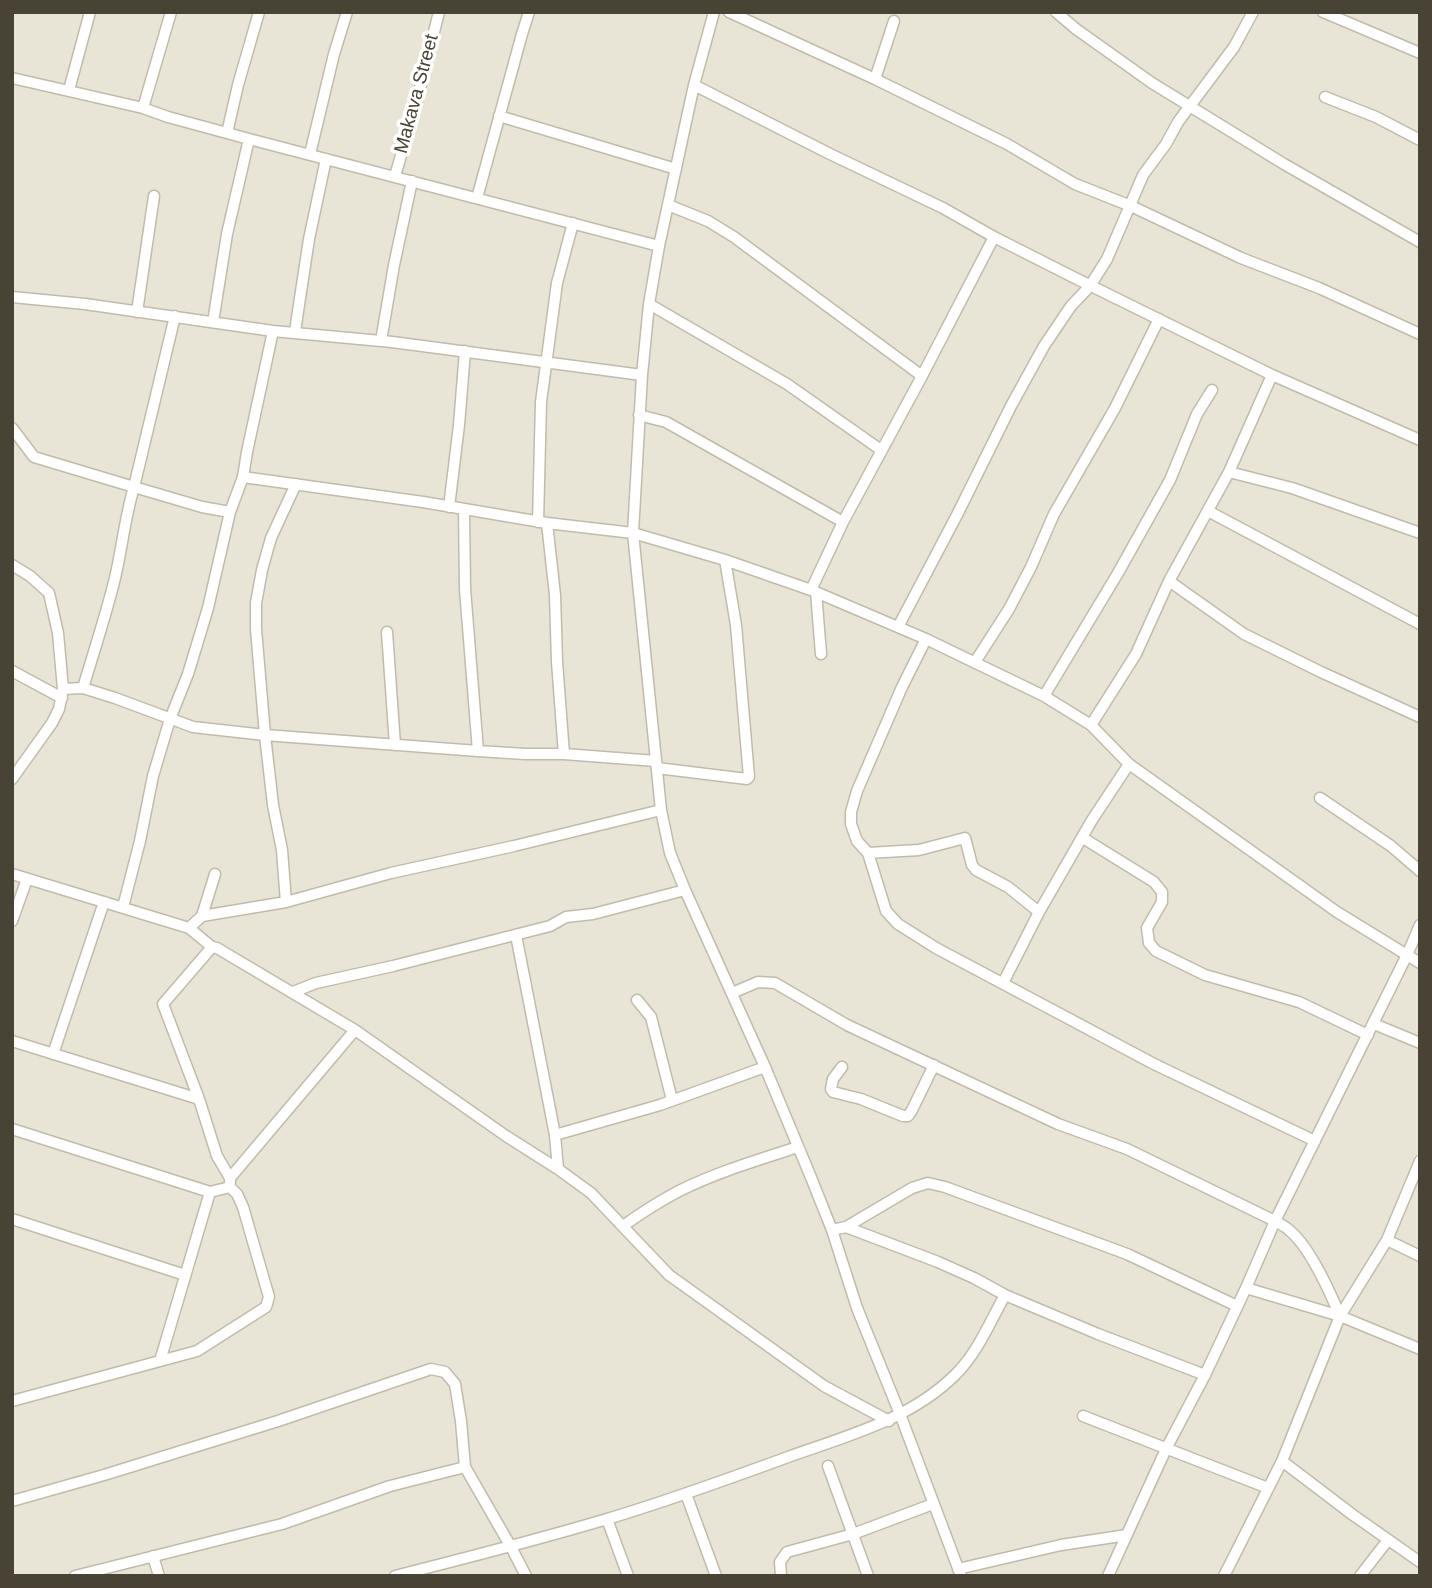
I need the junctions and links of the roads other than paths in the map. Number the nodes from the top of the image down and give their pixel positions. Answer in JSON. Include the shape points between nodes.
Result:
{"nodes":[{"id":1,"x":90,"y":12,"type":"edge"},
{"id":2,"x":171,"y":12,"type":"edge"},
{"id":3,"x":259,"y":12,"type":"edge"},
{"id":4,"x":347,"y":12,"type":"edge"},
{"id":5,"x":439,"y":12,"type":"edge"},
{"id":6,"x":529,"y":12,"type":"edge"},
{"id":7,"x":715,"y":12,"type":"edge"},
{"id":8,"x":729,"y":12,"type":"edge"},
{"id":9,"x":1056,"y":12,"type":"edge"},
{"id":10,"x":1253,"y":12,"type":"edge"},
{"id":11,"x":1323,"y":12,"type":"edge"},
{"id":12,"x":894,"y":21,"type":"dead end"},
{"id":13,"x":1420,"y":53,"type":"edge"},
{"id":14,"x":12,"y":78,"type":"edge"},
{"id":15,"x":875,"y":79,"type":"junction"},
{"id":16,"x":694,"y":85,"type":"junction"},
{"id":17,"x":69,"y":90,"type":"junction"},
{"id":18,"x":1325,"y":97,"type":"dead end"},
{"id":19,"x":1190,"y":106,"type":"junction"},
{"id":20,"x":143,"y":108,"type":"junction"},
{"id":21,"x":499,"y":116,"type":"junction"},
{"id":22,"x":228,"y":132,"type":"junction"},
{"id":23,"x":248,"y":139,"type":"junction"},
{"id":24,"x":1420,"y":140,"type":"edge"},
{"id":25,"x":310,"y":154,"type":"junction"},
{"id":26,"x":326,"y":159,"type":"junction"},
{"id":27,"x":676,"y":169,"type":"junction"},
{"id":28,"x":395,"y":176,"type":"junction"},
{"id":29,"x":412,"y":181,"type":"junction"},
{"id":30,"x":154,"y":196,"type":"dead end"},
{"id":31,"x":477,"y":198,"type":"junction"},
{"id":32,"x":668,"y":205,"type":"junction"},
{"id":33,"x":1131,"y":206,"type":"junction"},
{"id":34,"x":572,"y":223,"type":"junction"},
{"id":35,"x":994,"y":237,"type":"junction"},
{"id":36,"x":1420,"y":242,"type":"edge"},
{"id":37,"x":659,"y":246,"type":"junction"},
{"id":38,"x":1090,"y":286,"type":"junction"},
{"id":39,"x":12,"y":298,"type":"edge"},
{"id":40,"x":649,"y":304,"type":"junction"},
{"id":41,"x":137,"y":312,"type":"junction"},
{"id":42,"x":175,"y":316,"type":"junction"},
{"id":43,"x":1159,"y":319,"type":"junction"},
{"id":44,"x":213,"y":322,"type":"junction"},
{"id":45,"x":273,"y":331,"type":"junction"},
{"id":46,"x":295,"y":331,"type":"junction"},
{"id":47,"x":1420,"y":334,"type":"edge"},
{"id":48,"x":382,"y":341,"type":"junction"},
{"id":49,"x":465,"y":351,"type":"junction"},
{"id":50,"x":547,"y":362,"type":"junction"},
{"id":51,"x":642,"y":375,"type":"junction"},
{"id":52,"x":1272,"y":375,"type":"junction"},
{"id":53,"x":922,"y":376,"type":"junction"},
{"id":54,"x":1212,"y":390,"type":"dead end"},
{"id":55,"x":639,"y":415,"type":"junction"},
{"id":56,"x":12,"y":428,"type":"edge"},
{"id":57,"x":1420,"y":440,"type":"edge"},
{"id":58,"x":881,"y":450,"type":"junction"},
{"id":59,"x":1229,"y":472,"type":"junction"},
{"id":60,"x":243,"y":477,"type":"junction"},
{"id":61,"x":296,"y":484,"type":"junction"},
{"id":62,"x":134,"y":487,"type":"junction"},
{"id":63,"x":449,"y":507,"type":"junction"},
{"id":64,"x":464,"y":509,"type":"junction"},
{"id":65,"x":1208,"y":511,"type":"junction"},
{"id":66,"x":230,"y":512,"type":"junction"},
{"id":67,"x":542,"y":522,"type":"junction"},
{"id":68,"x":843,"y":522,"type":"junction"},
{"id":69,"x":633,"y":533,"type":"junction"},
{"id":70,"x":1420,"y":533,"type":"edge"},
{"id":71,"x":724,"y":560,"type":"junction"},
{"id":72,"x":12,"y":565,"type":"edge"},
{"id":73,"x":1169,"y":581,"type":"junction"},
{"id":74,"x":813,"y":591,"type":"junction"},
{"id":75,"x":1420,"y":624,"type":"edge"},
{"id":76,"x":898,"y":628,"type":"junction"},
{"id":77,"x":387,"y":632,"type":"dead end"},
{"id":78,"x":926,"y":639,"type":"junction"},
{"id":79,"x":821,"y":654,"type":"dead end"},
{"id":80,"x":975,"y":662,"type":"junction"},
{"id":81,"x":12,"y":671,"type":"edge"},
{"id":82,"x":83,"y":688,"type":"junction"},
{"id":83,"x":63,"y":694,"type":"junction"},
{"id":84,"x":1044,"y":696,"type":"junction"},
{"id":85,"x":1420,"y":717,"type":"edge"},
{"id":86,"x":170,"y":719,"type":"junction"},
{"id":87,"x":1091,"y":725,"type":"junction"},
{"id":88,"x":265,"y":735,"type":"junction"},
{"id":89,"x":395,"y":744,"type":"junction"},
{"id":90,"x":478,"y":751,"type":"junction"},
{"id":91,"x":564,"y":754,"type":"junction"},
{"id":92,"x":1129,"y":764,"type":"junction"},
{"id":93,"x":656,"y":765,"type":"junction"},
{"id":94,"x":14,"y":773,"type":"edge"},
{"id":95,"x":1320,"y":798,"type":"dead end"},
{"id":96,"x":662,"y":810,"type":"junction"},
{"id":97,"x":1083,"y":838,"type":"junction"},
{"id":98,"x":869,"y":853,"type":"junction"},
{"id":99,"x":1420,"y":871,"type":"edge"},
{"id":100,"x":12,"y":874,"type":"edge"},
{"id":101,"x":215,"y":874,"type":"dead end"},
{"id":102,"x":27,"y":879,"type":"junction"},
{"id":103,"x":685,"y":890,"type":"junction"},
{"id":104,"x":104,"y":902,"type":"junction"},
{"id":105,"x":286,"y":902,"type":"junction"},
{"id":106,"x":123,"y":907,"type":"junction"},
{"id":107,"x":1039,"y":912,"type":"junction"},
{"id":108,"x":202,"y":916,"type":"junction"},
{"id":109,"x":12,"y":921,"type":"edge"},
{"id":110,"x":1420,"y":925,"type":"edge"},
{"id":111,"x":189,"y":928,"type":"junction"},
{"id":112,"x":516,"y":935,"type":"junction"},
{"id":113,"x":212,"y":947,"type":"junction"},
{"id":114,"x":1407,"y":956,"type":"junction"},
{"id":115,"x":1420,"y":963,"type":"edge"},
{"id":116,"x":1003,"y":983,"type":"junction"},
{"id":117,"x":293,"y":992,"type":"junction"},
{"id":118,"x":732,"y":993,"type":"junction"},
{"id":119,"x":637,"y":1000,"type":"dead end"},
{"id":120,"x":1374,"y":1024,"type":"junction"},
{"id":121,"x":355,"y":1030,"type":"junction"},
{"id":122,"x":1368,"y":1035,"type":"junction"},
{"id":123,"x":12,"y":1041,"type":"edge"},
{"id":124,"x":1420,"y":1043,"type":"edge"},
{"id":125,"x":53,"y":1054,"type":"junction"},
{"id":126,"x":934,"y":1065,"type":"junction"},
{"id":127,"x":765,"y":1067,"type":"junction"},
{"id":128,"x":842,"y":1067,"type":"dead end"},
{"id":129,"x":199,"y":1099,"type":"junction"},
{"id":130,"x":672,"y":1100,"type":"junction"},
{"id":131,"x":12,"y":1129,"type":"edge"},
{"id":132,"x":555,"y":1135,"type":"junction"},
{"id":133,"x":1315,"y":1141,"type":"junction"},
{"id":134,"x":798,"y":1147,"type":"junction"},
{"id":135,"x":1420,"y":1161,"type":"edge"},
{"id":136,"x":558,"y":1169,"type":"junction"},
{"id":137,"x":230,"y":1182,"type":"junction"},
{"id":138,"x":210,"y":1192,"type":"junction"},
{"id":139,"x":12,"y":1219,"type":"edge"},
{"id":140,"x":1275,"y":1221,"type":"junction"},
{"id":141,"x":624,"y":1226,"type":"junction"},
{"id":142,"x":846,"y":1227,"type":"junction"},
{"id":143,"x":832,"y":1230,"type":"junction"},
{"id":144,"x":1387,"y":1240,"type":"junction"},
{"id":145,"x":1420,"y":1256,"type":"edge"},
{"id":146,"x":186,"y":1275,"type":"junction"},
{"id":147,"x":1246,"y":1288,"type":"junction"},
{"id":148,"x":1005,"y":1295,"type":"junction"},
{"id":149,"x":1237,"y":1306,"type":"junction"},
{"id":150,"x":1340,"y":1315,"type":"junction"},
{"id":151,"x":1420,"y":1349,"type":"edge"},
{"id":152,"x":160,"y":1361,"type":"junction"},
{"id":153,"x":1205,"y":1375,"type":"junction"},
{"id":154,"x":12,"y":1401,"type":"edge"},
{"id":155,"x":900,"y":1414,"type":"junction"},
{"id":156,"x":1083,"y":1416,"type":"dead end"},
{"id":157,"x":889,"y":1420,"type":"junction"},
{"id":158,"x":1166,"y":1449,"type":"junction"},
{"id":159,"x":1282,"y":1461,"type":"junction"},
{"id":160,"x":828,"y":1466,"type":"dead end"},
{"id":161,"x":465,"y":1467,"type":"junction"},
{"id":162,"x":1268,"y":1488,"type":"junction"},
{"id":163,"x":686,"y":1494,"type":"junction"},
{"id":164,"x":12,"y":1501,"type":"edge"},
{"id":165,"x":933,"y":1504,"type":"junction"},
{"id":166,"x":607,"y":1519,"type":"junction"},
{"id":167,"x":853,"y":1534,"type":"junction"},
{"id":168,"x":1127,"y":1535,"type":"junction"},
{"id":169,"x":1388,"y":1540,"type":"junction"},
{"id":170,"x":511,"y":1547,"type":"junction"},
{"id":171,"x":153,"y":1556,"type":"junction"},
{"id":172,"x":1420,"y":1562,"type":"edge"},
{"id":173,"x":959,"y":1572,"type":"edge"},
{"id":174,"x":75,"y":1576,"type":"edge"},
{"id":175,"x":159,"y":1576,"type":"edge"},
{"id":176,"x":395,"y":1576,"type":"edge"},
{"id":177,"x":526,"y":1576,"type":"edge"},
{"id":178,"x":628,"y":1576,"type":"edge"},
{"id":179,"x":716,"y":1576,"type":"edge"},
{"id":180,"x":781,"y":1576,"type":"edge"},
{"id":181,"x":868,"y":1576,"type":"edge"},
{"id":182,"x":1108,"y":1576,"type":"edge"},
{"id":183,"x":1224,"y":1576,"type":"edge"},
{"id":184,"x":1360,"y":1576,"type":"edge"}],
"edges":[{"from":1,"to":17,"type":"street"},
{"from":2,"to":20,"type":"street"},
{"from":3,"to":22,"type":"street"},
{"from":4,"to":25,"type":"street"},
{"from":5,"to":28,"type":"street","name":"Makava Street"},
{"from":6,"to":21,"type":"street"},
{"from":7,"to":16,"type":"street"},
{"from":8,"to":15,"type":"street"},
{"from":9,"to":19,"type":"street"},
{"from":10,"to":19,"type":"street","via":[[1234,47]]},
{"from":11,"to":13,"type":"street"},
{"from":12,"to":15,"type":"street"},
{"from":14,"to":17,"type":"street"},
{"from":15,"to":33,"type":"street","via":[[1007,144],[1076,184]]},
{"from":16,"to":27,"type":"street"},
{"from":16,"to":35,"type":"street"},
{"from":17,"to":20,"type":"street"},
{"from":18,"to":24,"type":"street"},
{"from":19,"to":33,"type":"street","via":[[1143,175]]},
{"from":19,"to":36,"type":"street"},
{"from":20,"to":22,"type":"street"},
{"from":21,"to":27,"type":"street"},
{"from":21,"to":31,"type":"street"},
{"from":22,"to":23,"type":"street"},
{"from":23,"to":25,"type":"street"},
{"from":23,"to":44,"type":"street"},
{"from":25,"to":26,"type":"street"},
{"from":26,"to":28,"type":"street"},
{"from":26,"to":46,"type":"street"},
{"from":27,"to":32,"type":"street"},
{"from":28,"to":29,"type":"street"},
{"from":29,"to":31,"type":"street"},
{"from":29,"to":48,"type":"street"},
{"from":30,"to":41,"type":"street"},
{"from":31,"to":34,"type":"street"},
{"from":32,"to":37,"type":"street"},
{"from":32,"to":53,"type":"street","via":[[734,237]]},
{"from":33,"to":38,"type":"street"},
{"from":33,"to":47,"type":"street"},
{"from":34,"to":37,"type":"street"},
{"from":34,"to":50,"type":"street","via":[[557,283]]},
{"from":35,"to":38,"type":"street"},
{"from":35,"to":53,"type":"street"},
{"from":37,"to":40,"type":"street"},
{"from":38,"to":43,"type":"street"},
{"from":38,"to":76,"type":"street","via":[[1044,346]]},
{"from":39,"to":41,"type":"street"},
{"from":40,"to":51,"type":"street"},
{"from":40,"to":58,"type":"street","via":[[787,384]]},
{"from":41,"to":42,"type":"street"},
{"from":42,"to":44,"type":"street"},
{"from":42,"to":62,"type":"street"},
{"from":43,"to":52,"type":"street"},
{"from":43,"to":80,"type":"street","via":[[1054,514],[1009,609]]},
{"from":44,"to":45,"type":"street"},
{"from":45,"to":46,"type":"street"},
{"from":45,"to":60,"type":"street"},
{"from":46,"to":48,"type":"street"},
{"from":48,"to":49,"type":"street"},
{"from":49,"to":50,"type":"street"},
{"from":49,"to":63,"type":"street"},
{"from":50,"to":51,"type":"street"},
{"from":50,"to":67,"type":"street","via":[[541,402]]},
{"from":51,"to":55,"type":"street"},
{"from":52,"to":57,"type":"street"},
{"from":52,"to":59,"type":"street"},
{"from":53,"to":58,"type":"street"},
{"from":54,"to":84,"type":"street","via":[[1170,480]]},
{"from":55,"to":68,"type":"street","via":[[666,422]]},
{"from":55,"to":69,"type":"street"},
{"from":56,"to":62,"type":"street","via":[[34,457]]},
{"from":58,"to":68,"type":"street"},
{"from":59,"to":65,"type":"street"},
{"from":59,"to":70,"type":"street","via":[[1292,488]]},
{"from":60,"to":61,"type":"street"},
{"from":60,"to":66,"type":"street"},
{"from":61,"to":63,"type":"street"},
{"from":61,"to":88,"type":"street","via":[[271,538],[256,603]]},
{"from":62,"to":66,"type":"street"},
{"from":62,"to":82,"type":"street","via":[[114,582]]},
{"from":63,"to":64,"type":"street"},
{"from":64,"to":67,"type":"street"},
{"from":64,"to":90,"type":"street","via":[[465,589]]},
{"from":65,"to":73,"type":"street"},
{"from":65,"to":75,"type":"street"},
{"from":66,"to":86,"type":"street","via":[[204,621]]},
{"from":67,"to":69,"type":"street"},
{"from":67,"to":91,"type":"street","via":[[555,595]]},
{"from":68,"to":74,"type":"street"},
{"from":69,"to":71,"type":"street"},
{"from":69,"to":93,"type":"street"},
{"from":71,"to":74,"type":"street"},
{"from":71,"to":93,"type":"street","via":[[736,625],[749,777]]},
{"from":72,"to":83,"type":"street","via":[[48,593],[58,633]]},
{"from":73,"to":85,"type":"street","via":[[1244,634]]},
{"from":73,"to":87,"type":"street","via":[[1136,654]]},
{"from":74,"to":76,"type":"street"},
{"from":74,"to":79,"type":"street"},
{"from":76,"to":78,"type":"street"},
{"from":77,"to":89,"type":"street"},
{"from":78,"to":80,"type":"street"},
{"from":78,"to":98,"type":"street","via":[[851,812],[857,841]]},
{"from":80,"to":84,"type":"street"},
{"from":81,"to":83,"type":"street"},
{"from":82,"to":83,"type":"street"},
{"from":82,"to":86,"type":"street"},
{"from":83,"to":94,"type":"street","via":[[52,723]]},
{"from":84,"to":87,"type":"street"},
{"from":86,"to":88,"type":"street","via":[[193,727]]},
{"from":86,"to":106,"type":"street"},
{"from":87,"to":92,"type":"street"},
{"from":88,"to":89,"type":"street"},
{"from":88,"to":105,"type":"street"},
{"from":89,"to":90,"type":"street"},
{"from":90,"to":91,"type":"street"},
{"from":91,"to":93,"type":"street"},
{"from":92,"to":97,"type":"street"},
{"from":92,"to":114,"type":"street","via":[[1336,912]]},
{"from":93,"to":96,"type":"street"},
{"from":95,"to":99,"type":"street"},
{"from":96,"to":103,"type":"street","via":[[670,852]]},
{"from":96,"to":105,"type":"street"},
{"from":97,"to":107,"type":"street"},
{"from":97,"to":122,"type":"street","via":[[1154,882],[1162,892],[1162,902],[1147,928],[1149,943],[1156,951],[1205,975],[1299,1002]]},
{"from":98,"to":107,"type":"street","via":[[919,850],[964,838],[976,870],[1008,887]]},
{"from":98,"to":116,"type":"street","via":[[886,911],[898,924]]},
{"from":100,"to":102,"type":"street"},
{"from":101,"to":108,"type":"street"},
{"from":102,"to":104,"type":"street"},
{"from":102,"to":109,"type":"street"},
{"from":103,"to":112,"type":"street","via":[[566,917]]},
{"from":103,"to":118,"type":"street"},
{"from":104,"to":106,"type":"street"},
{"from":104,"to":125,"type":"street"},
{"from":105,"to":108,"type":"street"},
{"from":106,"to":111,"type":"street"},
{"from":107,"to":116,"type":"street"},
{"from":108,"to":111,"type":"street"},
{"from":110,"to":114,"type":"street"},
{"from":111,"to":113,"type":"street"},
{"from":112,"to":117,"type":"street"},
{"from":112,"to":132,"type":"street"},
{"from":113,"to":117,"type":"street"},
{"from":113,"to":129,"type":"street","via":[[163,1004]]},
{"from":114,"to":115,"type":"street"},
{"from":114,"to":120,"type":"street"},
{"from":116,"to":133,"type":"street"},
{"from":117,"to":121,"type":"street"},
{"from":118,"to":126,"type":"street","via":[[758,982],[775,982],[846,1025]]},
{"from":118,"to":127,"type":"street"},
{"from":119,"to":130,"type":"street","via":[[651,1017]]},
{"from":120,"to":122,"type":"street"},
{"from":120,"to":124,"type":"street"},
{"from":121,"to":136,"type":"street"},
{"from":121,"to":137,"type":"street"},
{"from":122,"to":133,"type":"street"},
{"from":123,"to":125,"type":"street"},
{"from":125,"to":129,"type":"street"},
{"from":126,"to":128,"type":"street","via":[[908,1116],[833,1092],[831,1084]]},
{"from":126,"to":140,"type":"street","via":[[1058,1124],[1127,1149]]},
{"from":127,"to":130,"type":"street"},
{"from":127,"to":134,"type":"street"},
{"from":129,"to":137,"type":"street"},
{"from":130,"to":132,"type":"street"},
{"from":131,"to":138,"type":"street"},
{"from":132,"to":136,"type":"street"},
{"from":133,"to":140,"type":"street"},
{"from":134,"to":141,"type":"street","via":[[680,1190]]},
{"from":134,"to":143,"type":"street"},
{"from":135,"to":144,"type":"street"},
{"from":136,"to":141,"type":"street"},
{"from":137,"to":138,"type":"street"},
{"from":137,"to":152,"type":"street","via":[[243,1207],[269,1297],[266,1307],[197,1351]]},
{"from":138,"to":146,"type":"street"},
{"from":139,"to":146,"type":"street"},
{"from":140,"to":147,"type":"street"},
{"from":140,"to":150,"type":"street","via":[[1303,1247]]},
{"from":141,"to":157,"type":"street","via":[[669,1275],[824,1386]]},
{"from":142,"to":143,"type":"street"},
{"from":142,"to":148,"type":"street"},
{"from":142,"to":149,"type":"street","via":[[928,1183],[1127,1254]]},
{"from":143,"to":155,"type":"street","via":[[857,1308]]},
{"from":144,"to":145,"type":"street"},
{"from":144,"to":150,"type":"street"},
{"from":146,"to":152,"type":"street"},
{"from":147,"to":149,"type":"street"},
{"from":147,"to":150,"type":"street"},
{"from":148,"to":153,"type":"street"},
{"from":148,"to":155,"type":"street","via":[[954,1376]]},
{"from":149,"to":153,"type":"street"},
{"from":150,"to":151,"type":"street"},
{"from":150,"to":159,"type":"street"},
{"from":152,"to":154,"type":"street"},
{"from":153,"to":158,"type":"street"},
{"from":155,"to":157,"type":"street"},
{"from":155,"to":165,"type":"street"},
{"from":156,"to":158,"type":"street"},
{"from":157,"to":163,"type":"street"},
{"from":158,"to":162,"type":"street"},
{"from":158,"to":168,"type":"street"},
{"from":159,"to":162,"type":"street"},
{"from":159,"to":169,"type":"street"},
{"from":160,"to":167,"type":"street"},
{"from":161,"to":164,"type":"street","via":[[454,1384],[445,1372],[431,1369],[278,1421]]},
{"from":161,"to":170,"type":"street"},
{"from":161,"to":171,"type":"street","via":[[390,1486],[282,1524]]},
{"from":162,"to":183,"type":"street"},
{"from":163,"to":166,"type":"street"},
{"from":163,"to":179,"type":"street"},
{"from":165,"to":167,"type":"street"},
{"from":165,"to":173,"type":"street"},
{"from":166,"to":170,"type":"street"},
{"from":166,"to":178,"type":"street"},
{"from":167,"to":180,"type":"street","via":[[787,1552],[780,1562]]},
{"from":167,"to":181,"type":"street"},
{"from":168,"to":173,"type":"street","via":[[1060,1545]]},
{"from":168,"to":182,"type":"street"},
{"from":169,"to":172,"type":"street"},
{"from":169,"to":184,"type":"street"},
{"from":170,"to":176,"type":"street"},
{"from":170,"to":177,"type":"street"},
{"from":171,"to":174,"type":"street"},
{"from":171,"to":175,"type":"street"}]}
